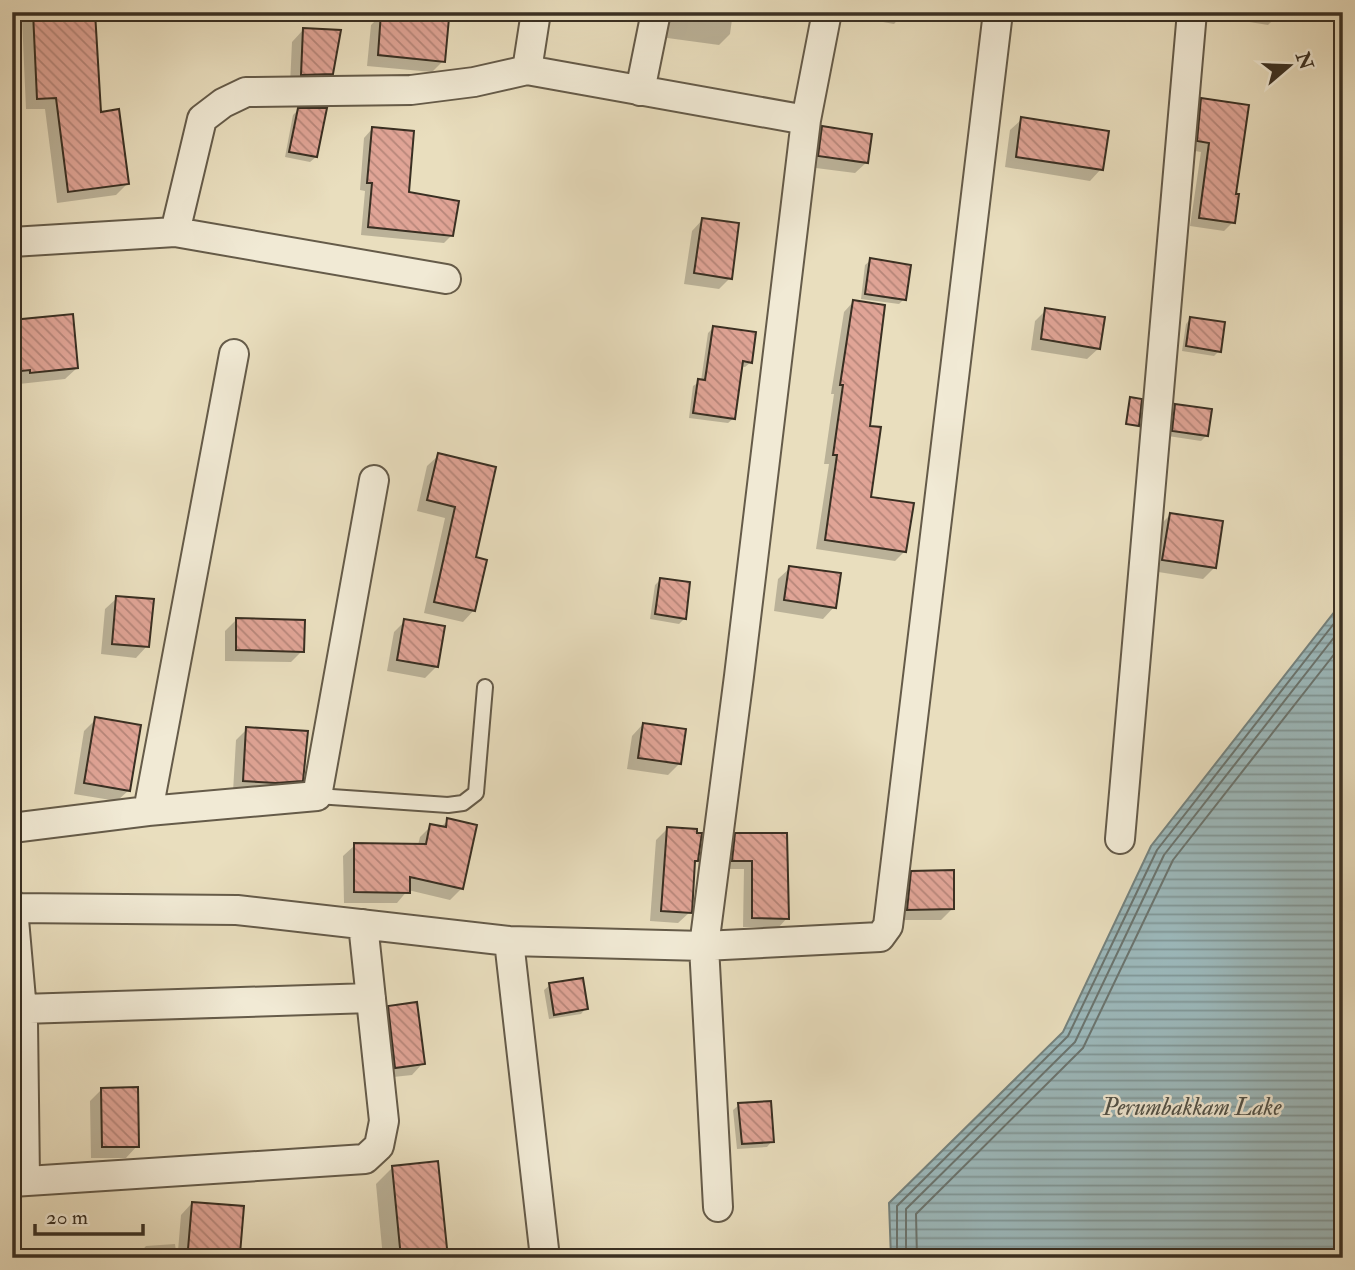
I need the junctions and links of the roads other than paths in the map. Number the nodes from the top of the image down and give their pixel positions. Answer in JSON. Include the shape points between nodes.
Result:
{"nodes":[{"id":1,"x":536,"y":12,"type":"edge"},
{"id":2,"x":656,"y":12,"type":"edge"},
{"id":3,"x":827,"y":12,"type":"edge"},
{"id":4,"x":998,"y":12,"type":"edge"},
{"id":5,"x":1192,"y":12,"type":"edge"},
{"id":6,"x":527,"y":70,"type":"junction"},
{"id":7,"x":640,"y":91,"type":"junction"},
{"id":8,"x":806,"y":120,"type":"junction"},
{"id":9,"x":175,"y":232,"type":"junction"},
{"id":10,"x":12,"y":242,"type":"edge"},
{"id":11,"x":446,"y":279,"type":"dead end"},
{"id":12,"x":234,"y":354,"type":"dead end"},
{"id":13,"x":374,"y":480,"type":"dead end"},
{"id":14,"x":485,"y":687,"type":"dead end"},
{"id":15,"x":317,"y":796,"type":"junction"},
{"id":16,"x":148,"y":811,"type":"junction"},
{"id":17,"x":12,"y":828,"type":"edge"},
{"id":18,"x":1120,"y":839,"type":"dead end"},
{"id":19,"x":13,"y":906,"type":"edge"},
{"id":20,"x":363,"y":924,"type":"junction"},
{"id":21,"x":509,"y":941,"type":"junction"},
{"id":22,"x":704,"y":946,"type":"junction"},
{"id":23,"x":371,"y":998,"type":"junction"},
{"id":24,"x":19,"y":1018,"type":"edge"},
{"id":25,"x":19,"y":1181,"type":"edge"},
{"id":26,"x":718,"y":1208,"type":"dead end"},
{"id":27,"x":545,"y":1258,"type":"edge"}],
"edges":[{"from":1,"to":6,"type":"street"},
{"from":2,"to":7,"type":"street"},
{"from":3,"to":8,"type":"street"},
{"from":4,"to":22,"type":"street","via":[[888,926],[880,937]]},
{"from":5,"to":18,"type":"street"},
{"from":6,"to":7,"type":"street"},
{"from":6,"to":9,"type":"street","via":[[411,90],[246,92],[202,119]]},
{"from":7,"to":8,"type":"street"},
{"from":8,"to":22,"type":"street"},
{"from":9,"to":10,"type":"street"},
{"from":9,"to":11,"type":"street"},
{"from":12,"to":16,"type":"street"},
{"from":13,"to":15,"type":"street"},
{"from":14,"to":15,"type":"lane","via":[[476,793],[463,803],[448,806]]},
{"from":15,"to":16,"type":"street"},
{"from":16,"to":17,"type":"street"},
{"from":19,"to":20,"type":"street","via":[[237,910]]},
{"from":19,"to":24,"type":"street"},
{"from":20,"to":21,"type":"street"},
{"from":20,"to":23,"type":"street"},
{"from":21,"to":22,"type":"street"},
{"from":21,"to":27,"type":"street"},
{"from":22,"to":26,"type":"street"},
{"from":23,"to":24,"type":"street"},
{"from":23,"to":25,"type":"street","via":[[384,1121],[379,1146],[365,1159]]},
{"from":24,"to":25,"type":"street"}]}
